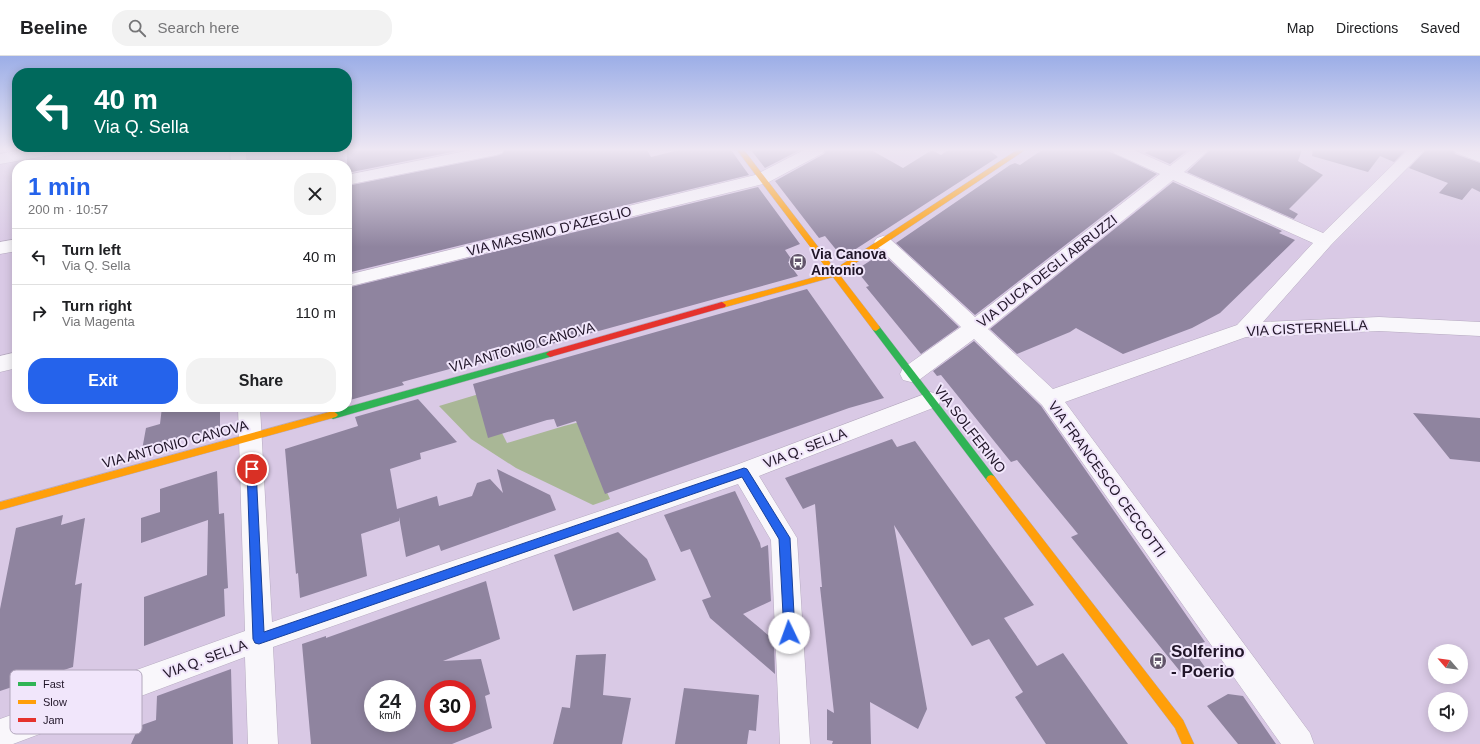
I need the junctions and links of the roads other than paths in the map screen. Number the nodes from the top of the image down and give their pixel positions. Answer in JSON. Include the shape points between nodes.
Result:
{"nodes":[{"id":1,"x":748,"y":182,"type":"edge"},
{"id":2,"x":763,"y":182,"type":"edge"},
{"id":3,"x":974,"y":182,"type":"edge"},
{"id":4,"x":1159,"y":182,"type":"edge"},
{"id":5,"x":1192,"y":182,"type":"edge"},
{"id":6,"x":1384,"y":182,"type":"edge"},
{"id":7,"x":1325,"y":241,"type":"junction"},
{"id":8,"x":884,"y":242,"type":"junction"},
{"id":9,"x":12,"y":246,"type":"edge"},
{"id":10,"x":0,"y":248,"type":"edge"},
{"id":11,"x":834,"y":274,"type":"junction"},
{"id":12,"x":352,"y":280,"type":"edge"},
{"id":13,"x":975,"y":328,"type":"junction"},
{"id":14,"x":1480,"y":329,"type":"edge"},
{"id":15,"x":1244,"y":330,"type":"junction"},
{"id":16,"x":12,"y":361,"type":"edge"},
{"id":17,"x":0,"y":364,"type":"edge"},
{"id":18,"x":911,"y":374,"type":"junction"},
{"id":19,"x":1050,"y":399,"type":"junction"},
{"id":20,"x":930,"y":400,"type":"junction"},
{"id":21,"x":352,"y":409,"type":"edge"},
{"id":22,"x":249,"y":412,"type":"edge"},
{"id":23,"x":343,"y":412,"type":"edge"},
{"id":24,"x":250,"y":438,"type":"junction"},
{"id":25,"x":744,"y":472,"type":"junction"},
{"id":26,"x":0,"y":506,"type":"edge"},
{"id":27,"x":259,"y":639,"type":"junction"},
{"id":28,"x":142,"y":682,"type":"edge"},
{"id":29,"x":1179,"y":724,"type":"junction"},
{"id":30,"x":10,"y":730,"type":"edge"},
{"id":31,"x":0,"y":734,"type":"edge"},
{"id":32,"x":1195,"y":736,"type":"dead end"},
{"id":33,"x":263,"y":744,"type":"edge"},
{"id":34,"x":795,"y":744,"type":"edge"},
{"id":35,"x":1188,"y":744,"type":"edge"},
{"id":36,"x":1299,"y":744,"type":"edge"}],
"edges":[{"from":1,"to":12,"type":"street","name":"VIA MASSIMO D'AZEGLIO"},
{"from":2,"to":11,"type":"street","name":"VIA SOLFERINO"},
{"from":3,"to":8,"type":"street","name":"VIA ANTONIO CANOVA"},
{"from":4,"to":13,"type":"street","name":"VIA DUCA DEGLI ABRUZZI"},
{"from":5,"to":7,"type":"street"},
{"from":6,"to":7,"type":"street"},
{"from":7,"to":15,"type":"street"},
{"from":8,"to":11,"type":"street","name":"VIA ANTONIO CANOVA"},
{"from":8,"to":13,"type":"street","name":"VIA FRANCESCO CECCOTTI"},
{"from":9,"to":10,"type":"street"},
{"from":11,"to":18,"type":"street","name":"VIA SOLFERINO"},
{"from":11,"to":21,"type":"street","name":"VIA ANTONIO CANOVA"},
{"from":13,"to":18,"type":"street","name":"VIA DUCA DEGLI ABRUZZI"},
{"from":13,"to":19,"type":"street","name":"VIA FRANCESCO CECCOTTI"},
{"from":14,"to":15,"type":"street","name":"VIA CISTERNELLA","via":[[1379,324]]},
{"from":15,"to":19,"type":"street","name":"VIA CISTERNELLA"},
{"from":16,"to":17,"type":"street"},
{"from":18,"to":20,"type":"street","name":"VIA SOLFERINO"},
{"from":19,"to":36,"type":"street","name":"VIA FRANCESCO CECCOTTI"},
{"from":20,"to":25,"type":"street","name":"VIA Q. SELLA"},
{"from":20,"to":29,"type":"street","name":"VIA SOLFERINO"},
{"from":22,"to":24,"type":"street"},
{"from":23,"to":24,"type":"street","name":"VIA ANTONIO CANOVA"},
{"from":24,"to":26,"type":"street","name":"VIA ANTONIO CANOVA"},
{"from":24,"to":27,"type":"street"},
{"from":25,"to":27,"type":"street","name":"VIA Q. SELLA"},
{"from":25,"to":34,"type":"street","via":[[784,538]]},
{"from":27,"to":28,"type":"street","name":"VIA Q. SELLA"},
{"from":27,"to":33,"type":"street"},
{"from":29,"to":32,"type":"street","name":"VIA SOLFERINO"},
{"from":29,"to":35,"type":"street","name":"VIA SOLFERINO"},
{"from":30,"to":31,"type":"street","name":"VIA Q. SELLA"}]}
